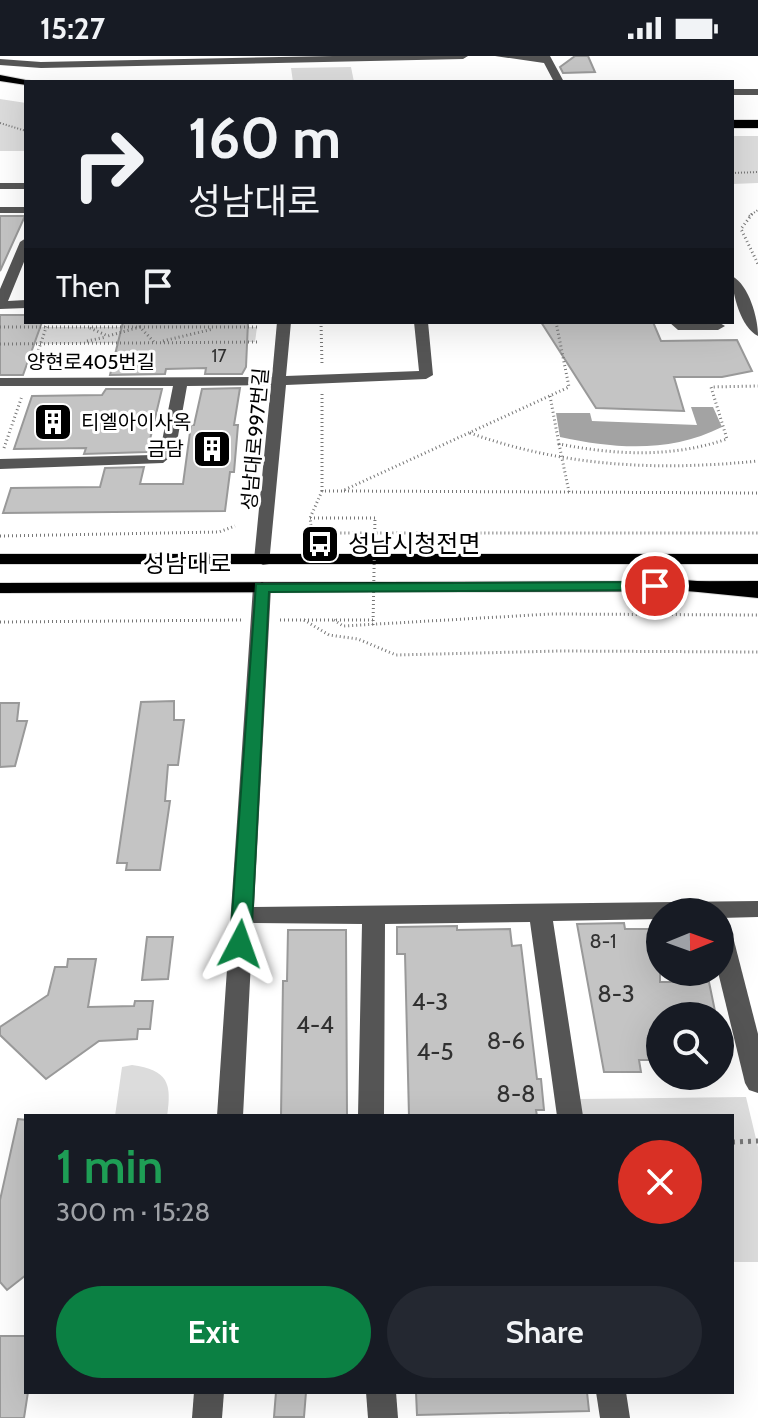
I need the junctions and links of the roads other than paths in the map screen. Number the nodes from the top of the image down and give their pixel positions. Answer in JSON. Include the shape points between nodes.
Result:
{"nodes":[{"id":1,"x":463,"y":56,"type":"edge"},
{"id":2,"x":500,"y":56,"type":"edge"},
{"id":3,"x":547,"y":58,"type":"edge"},
{"id":4,"x":0,"y":62,"type":"edge"},
{"id":5,"x":558,"y":80,"type":"edge"},
{"id":6,"x":24,"y":81,"type":"edge"},
{"id":7,"x":1,"y":86,"type":"edge"},
{"id":8,"x":24,"y":92,"type":"edge"},
{"id":9,"x":734,"y":92,"type":"edge"},
{"id":10,"x":758,"y":92,"type":"edge"},
{"id":11,"x":734,"y":114,"type":"edge"},
{"id":12,"x":758,"y":114,"type":"edge"},
{"id":13,"x":734,"y":124,"type":"edge"},
{"id":14,"x":758,"y":124,"type":"edge"},
{"id":15,"x":0,"y":186,"type":"edge"},
{"id":16,"x":24,"y":186,"type":"edge"},
{"id":17,"x":0,"y":210,"type":"edge"},
{"id":18,"x":24,"y":210,"type":"edge"},
{"id":19,"x":24,"y":247,"type":"edge"},
{"id":20,"x":734,"y":298,"type":"edge"},
{"id":21,"x":24,"y":304,"type":"edge"},
{"id":22,"x":0,"y":305,"type":"edge"},
{"id":23,"x":284,"y":324,"type":"edge"},
{"id":24,"x":421,"y":324,"type":"edge"},
{"id":25,"x":677,"y":324,"type":"edge"},
{"id":26,"x":737,"y":326,"type":"edge"},
{"id":27,"x":280,"y":381,"type":"junction"},
{"id":28,"x":0,"y":382,"type":"edge"},
{"id":29,"x":181,"y":382,"type":"junction"},
{"id":30,"x":0,"y":464,"type":"edge"},
{"id":31,"x":0,"y":559,"type":"edge"},
{"id":32,"x":758,"y":559,"type":"edge"},
{"id":33,"x":263,"y":560,"type":"junction"},
{"id":34,"x":685,"y":586,"type":"joint"},
{"id":35,"x":262,"y":587,"type":"junction"},
{"id":36,"x":0,"y":588,"type":"edge"},
{"id":37,"x":758,"y":589,"type":"edge"},
{"id":38,"x":758,"y":909,"type":"edge"},
{"id":39,"x":540,"y":911,"type":"junction"},
{"id":40,"x":734,"y":914,"type":"edge"},
{"id":41,"x":242,"y":915,"type":"junction"},
{"id":42,"x":646,"y":915,"type":"edge"},
{"id":43,"x":374,"y":916,"type":"junction"},
{"id":44,"x":733,"y":986,"type":"edge"},
{"id":45,"x":758,"y":1083,"type":"edge"},
{"id":46,"x":230,"y":1114,"type":"edge"},
{"id":47,"x":371,"y":1114,"type":"edge"},
{"id":48,"x":570,"y":1114,"type":"edge"},
{"id":49,"x":209,"y":1394,"type":"edge"},
{"id":50,"x":381,"y":1394,"type":"edge"},
{"id":51,"x":611,"y":1394,"type":"edge"},
{"id":52,"x":207,"y":1418,"type":"edge"},
{"id":53,"x":383,"y":1418,"type":"edge"},
{"id":54,"x":615,"y":1418,"type":"edge"}],
"edges":[{"from":1,"to":4,"type":"street"},
{"from":2,"to":3,"type":"street"},
{"from":3,"to":5,"type":"street"},
{"from":6,"to":7,"type":"highway"},
{"from":7,"to":8,"type":"highway"},
{"from":9,"to":10,"type":"street"},
{"from":11,"to":12,"type":"highway"},
{"from":13,"to":14,"type":"highway"},
{"from":15,"to":16,"type":"street"},
{"from":17,"to":18,"type":"street"},
{"from":19,"to":22,"type":"street"},
{"from":20,"to":26,"type":"street"},
{"from":21,"to":22,"type":"street"},
{"from":23,"to":27,"type":"street","name":"성남대로997번길"},
{"from":24,"to":27,"type":"street","name":"양현로405번길","via":[[426,375]]},
{"from":25,"to":26,"type":"street"},
{"from":27,"to":29,"type":"street","name":"양현로405번길"},
{"from":27,"to":33,"type":"street","name":"성남대로997번길"},
{"from":28,"to":29,"type":"street","name":"양현로405번길"},
{"from":29,"to":30,"type":"street","name":"양현로405번길","via":[[167,453],[157,460]]},
{"from":31,"to":33,"type":"main road","name":"성남대로"},
{"from":32,"to":33,"type":"main road","name":"성남대로"},
{"from":34,"to":35,"type":"main road","name":"성남대로"},
{"from":34,"to":37,"type":"highway"},
{"from":35,"to":36,"type":"main road","name":"성남대로"},
{"from":35,"to":41,"type":"street"},
{"from":38,"to":40,"type":"street"},
{"from":39,"to":42,"type":"street"},
{"from":39,"to":43,"type":"street"},
{"from":39,"to":48,"type":"street"},
{"from":41,"to":43,"type":"street"},
{"from":41,"to":46,"type":"street"},
{"from":43,"to":47,"type":"street"},
{"from":44,"to":45,"type":"street"},
{"from":49,"to":52,"type":"street"},
{"from":50,"to":53,"type":"street"},
{"from":51,"to":54,"type":"street"}]}
